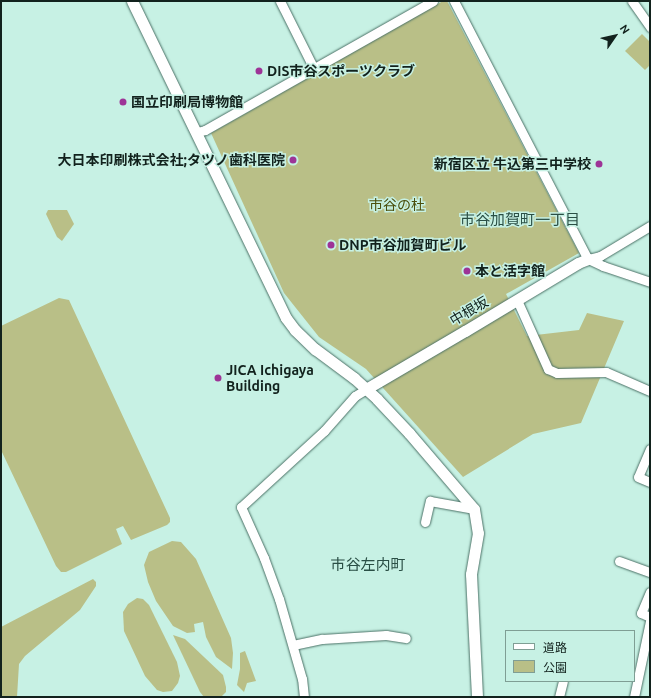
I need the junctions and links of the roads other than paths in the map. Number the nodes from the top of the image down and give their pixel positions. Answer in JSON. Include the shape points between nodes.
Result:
{"nodes":[{"id":1,"x":132,"y":1,"type":"edge"},
{"id":2,"x":280,"y":1,"type":"edge"},
{"id":3,"x":433,"y":1,"type":"edge"},
{"id":4,"x":454,"y":1,"type":"edge"},
{"id":5,"x":632,"y":1,"type":"edge"},
{"id":6,"x":650,"y":27,"type":"edge"},
{"id":7,"x":314,"y":68,"type":"junction"},
{"id":8,"x":197,"y":132,"type":"junction"},
{"id":9,"x":650,"y":226,"type":"edge"},
{"id":10,"x":588,"y":259,"type":"junction"},
{"id":11,"x":650,"y":282,"type":"edge"},
{"id":12,"x":517,"y":300,"type":"junction"},
{"id":13,"x":366,"y":389,"type":"junction"},
{"id":14,"x":650,"y":391,"type":"edge"},
{"id":15,"x":650,"y":449,"type":"edge"},
{"id":16,"x":650,"y":482,"type":"edge"},
{"id":17,"x":474,"y":509,"type":"junction"},
{"id":18,"x":425,"y":522,"type":"dead end"},
{"id":19,"x":619,"y":561,"type":"dead end"},
{"id":20,"x":650,"y":572,"type":"edge"},
{"id":21,"x":650,"y":592,"type":"edge"},
{"id":22,"x":650,"y":617,"type":"edge"},
{"id":23,"x":650,"y":621,"type":"edge"},
{"id":24,"x":406,"y":638,"type":"dead end"},
{"id":25,"x":293,"y":645,"type":"junction"},
{"id":26,"x":637,"y":665,"type":"edge"},
{"id":27,"x":563,"y":682,"type":"edge"},
{"id":28,"x":304,"y":697,"type":"edge"},
{"id":29,"x":476,"y":697,"type":"edge"},
{"id":30,"x":559,"y":697,"type":"edge"},
{"id":31,"x":634,"y":697,"type":"edge"}],
"edges":[{"from":1,"to":8,"type":"street","via":[[161,65]]},
{"from":2,"to":7,"type":"street"},
{"from":3,"to":7,"type":"street"},
{"from":4,"to":10,"type":"street"},
{"from":5,"to":6,"type":"street"},
{"from":7,"to":8,"type":"street"},
{"from":8,"to":13,"type":"street","via":[[286,318],[315,348]]},
{"from":9,"to":10,"type":"street","via":[[600,256]]},
{"from":10,"to":11,"type":"street"},
{"from":10,"to":12,"type":"street","name":"中根坂"},
{"from":12,"to":13,"type":"street","name":"中根坂"},
{"from":12,"to":14,"type":"street","via":[[548,370],[557,373],[606,372]]},
{"from":13,"to":17,"type":"street","via":[[409,433]]},
{"from":13,"to":25,"type":"street","via":[[355,396],[324,431],[241,507],[264,558]]},
{"from":15,"to":16,"type":"street","via":[[638,477]]},
{"from":17,"to":18,"type":"street","via":[[430,501]]},
{"from":17,"to":29,"type":"street","via":[[478,533],[471,574]]},
{"from":19,"to":20,"type":"street"},
{"from":21,"to":22,"type":"street","via":[[641,613]]},
{"from":23,"to":26,"type":"street"},
{"from":24,"to":25,"type":"street","via":[[386,635],[322,638]]},
{"from":25,"to":28,"type":"street"},
{"from":26,"to":31,"type":"street"},
{"from":27,"to":30,"type":"street"}]}
